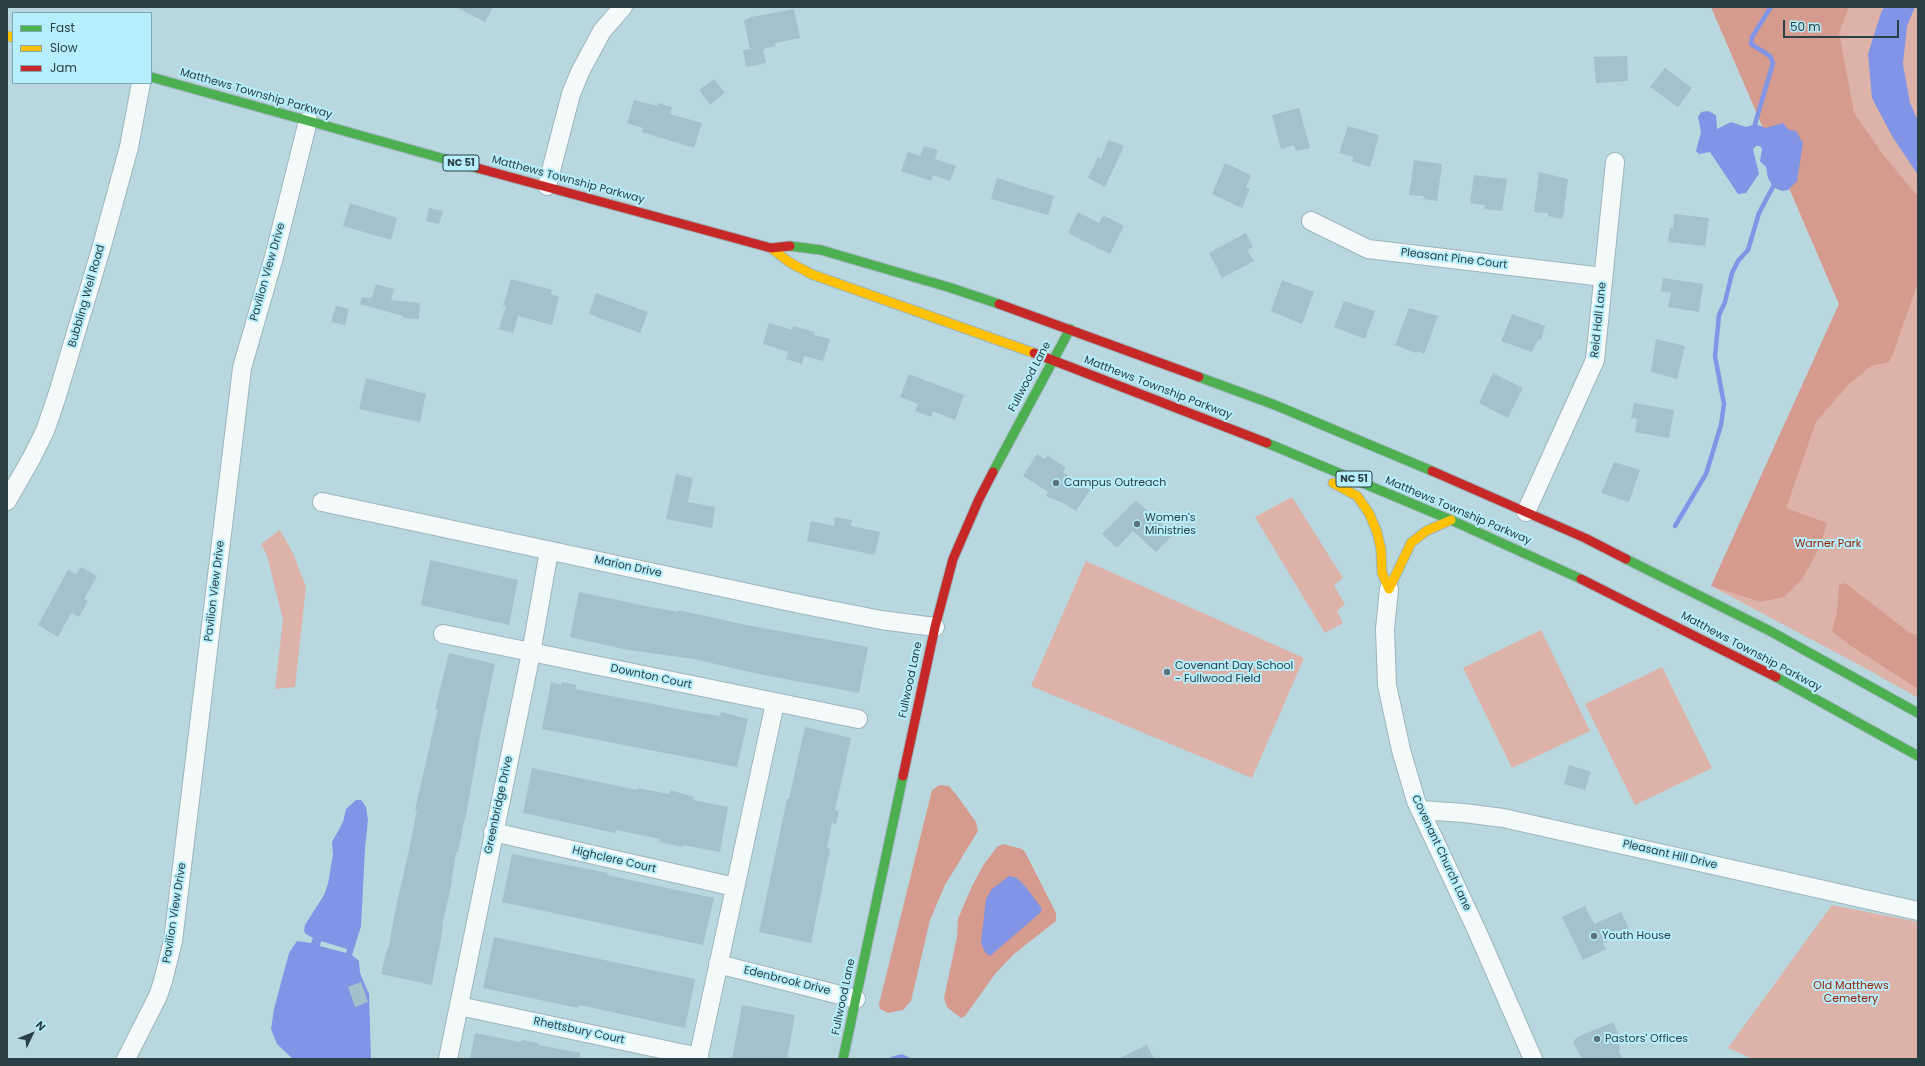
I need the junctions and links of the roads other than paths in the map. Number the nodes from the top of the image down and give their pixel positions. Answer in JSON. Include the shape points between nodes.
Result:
{"nodes":[{"id":1,"x":623,"y":7,"type":"edge"},
{"id":2,"x":152,"y":77,"type":"edge"},
{"id":3,"x":141,"y":84,"type":"edge"},
{"id":4,"x":308,"y":121,"type":"junction"},
{"id":5,"x":1615,"y":162,"type":"dead end"},
{"id":6,"x":547,"y":186,"type":"junction"},
{"id":7,"x":1311,"y":221,"type":"dead end"},
{"id":8,"x":771,"y":248,"type":"junction"},
{"id":9,"x":1603,"y":277,"type":"junction"},
{"id":10,"x":1070,"y":329,"type":"junction"},
{"id":11,"x":1053,"y":360,"type":"junction"},
{"id":12,"x":1265,"y":442,"type":"junction"},
{"id":13,"x":1278,"y":459,"type":"dead end"},
{"id":14,"x":1323,"y":479,"type":"dead end"},
{"id":15,"x":7,"y":501,"type":"edge"},
{"id":16,"x":322,"y":502,"type":"dead end"},
{"id":17,"x":1526,"y":512,"type":"junction"},
{"id":18,"x":1451,"y":520,"type":"junction"},
{"id":19,"x":549,"y":551,"type":"junction"},
{"id":20,"x":1389,"y":589,"type":"junction"},
{"id":21,"x":934,"y":627,"type":"junction"},
{"id":22,"x":443,"y":634,"type":"dead end"},
{"id":23,"x":530,"y":653,"type":"junction"},
{"id":24,"x":775,"y":703,"type":"junction"},
{"id":25,"x":1918,"y":713,"type":"edge"},
{"id":26,"x":858,"y":719,"type":"dead end"},
{"id":27,"x":1918,"y":756,"type":"edge"},
{"id":28,"x":1420,"y":810,"type":"junction"},
{"id":29,"x":493,"y":832,"type":"junction"},
{"id":30,"x":735,"y":887,"type":"junction"},
{"id":31,"x":1918,"y":911,"type":"edge"},
{"id":32,"x":718,"y":964,"type":"junction"},
{"id":33,"x":856,"y":998,"type":"junction"},
{"id":34,"x":459,"y":1006,"type":"junction"},
{"id":35,"x":699,"y":1058,"type":"edge"},
{"id":36,"x":126,"y":1059,"type":"edge"},
{"id":37,"x":448,"y":1059,"type":"edge"},
{"id":38,"x":843,"y":1059,"type":"edge"},
{"id":39,"x":1533,"y":1059,"type":"edge"}],
"edges":[{"from":1,"to":6,"type":"street","via":[[602,31],[580,72],[571,94]]},
{"from":2,"to":4,"type":"main road","name":"Matthews Township Parkway","number":"NC 51"},
{"from":3,"to":15,"type":"street","name":"Bubbling Well Road","via":[[129,147],[57,396],[45,431]]},
{"from":4,"to":6,"type":"main road","name":"Matthews Township Parkway","number":"NC 51"},
{"from":4,"to":36,"type":"street","name":"Pavilion View Drive","via":[[274,257],[242,368],[173,941],[161,988]]},
{"from":5,"to":9,"type":"street","name":"Reid Hall Lane"},
{"from":6,"to":8,"type":"main road","name":"Matthews Township Parkway","number":"NC 51"},
{"from":7,"to":9,"type":"street","name":"Pleasant Pine Court","via":[[1368,249]]},
{"from":8,"to":10,"type":"main road","name":"Matthews Township Parkway","number":"NC 51","via":[[795,246],[821,250],[948,287]]},
{"from":8,"to":11,"type":"main road","name":"Matthews Township Parkway","number":"NC 51","via":[[810,274]]},
{"from":9,"to":17,"type":"street","name":"Reid Hall Lane","via":[[1595,360]]},
{"from":10,"to":11,"type":"main road","name":"Fullwood Lane"},
{"from":10,"to":17,"type":"main road","name":"Matthews Township Parkway","number":"NC 51","via":[[1275,405]]},
{"from":11,"to":12,"type":"main road","name":"Matthews Township Parkway","number":"NC 51"},
{"from":11,"to":21,"type":"main road","name":"Fullwood Lane","via":[[962,533],[942,593]]},
{"from":12,"to":13,"type":"main road","via":[[1272,455]]},
{"from":12,"to":18,"type":"main road","name":"Matthews Township Parkway","number":"NC 51"},
{"from":14,"to":20,"type":"main road","via":[[1357,496],[1370,513],[1382,549],[1382,573]]},
{"from":16,"to":19,"type":"street","name":"Marion Drive"},
{"from":17,"to":25,"type":"main road","name":"Matthews Township Parkway","number":"NC 51","via":[[1585,538],[1770,631]]},
{"from":18,"to":20,"type":"main road","via":[[1426,531],[1412,543]]},
{"from":18,"to":27,"type":"main road","name":"Matthews Township Parkway","number":"NC 51","via":[[1573,575],[1756,666]]},
{"from":19,"to":21,"type":"street","name":"Marion Drive","via":[[881,620]]},
{"from":19,"to":23,"type":"street","name":"Greenbridge Drive"},
{"from":20,"to":28,"type":"street","name":"Covenant Church Lane","via":[[1385,629],[1387,684],[1401,750]]},
{"from":21,"to":33,"type":"main road","name":"Fullwood Lane"},
{"from":22,"to":23,"type":"street","name":"Downton Court"},
{"from":23,"to":24,"type":"street","name":"Downton Court"},
{"from":23,"to":29,"type":"street","name":"Greenbridge Drive"},
{"from":24,"to":26,"type":"street","name":"Downton Court"},
{"from":24,"to":30,"type":"street"},
{"from":28,"to":31,"type":"street","name":"Pleasant Hill Drive","via":[[1503,818]]},
{"from":28,"to":39,"type":"street","name":"Covenant Church Lane"},
{"from":29,"to":30,"type":"street","name":"Highclere Court"},
{"from":29,"to":34,"type":"street","name":"Greenbridge Drive"},
{"from":30,"to":32,"type":"street"},
{"from":32,"to":33,"type":"street","name":"Edenbrook Drive"},
{"from":32,"to":35,"type":"street"},
{"from":33,"to":38,"type":"main road","name":"Fullwood Lane"},
{"from":34,"to":35,"type":"street","name":"Rhettsbury Court"},
{"from":34,"to":37,"type":"street","name":"Greenbridge Drive"}]}
